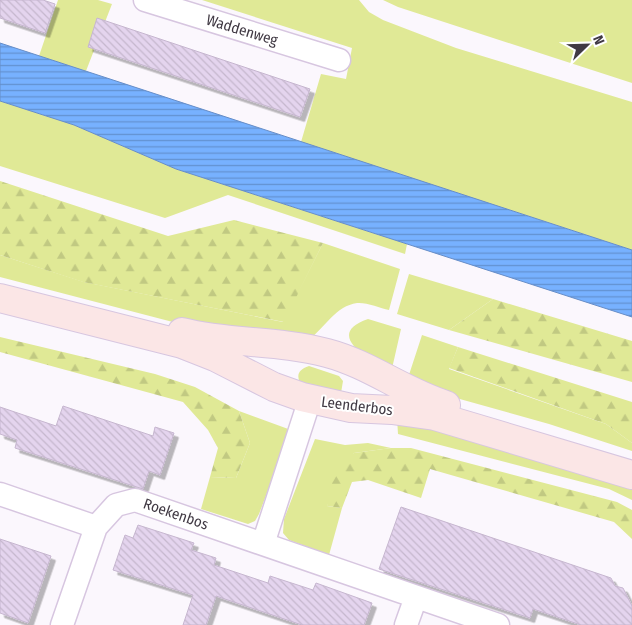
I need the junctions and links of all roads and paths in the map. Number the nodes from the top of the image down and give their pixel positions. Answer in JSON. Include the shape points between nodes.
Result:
{"nodes":[{"id":1,"x":145,"y":0,"type":"edge"},
{"id":2,"x":339,"y":60,"type":"dead end"},
{"id":3,"x":0,"y":284,"type":"edge"},
{"id":4,"x":0,"y":298,"type":"edge"},
{"id":5,"x":300,"y":346,"type":"junction"},
{"id":6,"x":362,"y":367,"type":"junction"},
{"id":7,"x":274,"y":387,"type":"junction"},
{"id":8,"x":310,"y":399,"type":"junction"},
{"id":9,"x":351,"y":408,"type":"junction"},
{"id":10,"x":632,"y":461,"type":"edge"},
{"id":11,"x":632,"y":475,"type":"edge"},
{"id":12,"x":0,"y":494,"type":"edge"},
{"id":13,"x":96,"y":527,"type":"junction"},
{"id":14,"x":263,"y":544,"type":"junction"},
{"id":15,"x":416,"y":597,"type":"junction"},
{"id":16,"x":62,"y":625,"type":"edge"},
{"id":17,"x":406,"y":625,"type":"edge"},
{"id":18,"x":498,"y":625,"type":"edge"}],
"edges":[{"from":1,"to":2,"type":"street","name":"Waddenweg"},
{"from":3,"to":5,"type":"main road","name":"Leenderbos","via":[[186,333]]},
{"from":4,"to":7,"type":"main road","name":"Leenderbos","via":[[182,344]]},
{"from":5,"to":6,"type":"main road","name":"Leenderbos","via":[[329,353]]},
{"from":5,"to":7,"type":"main road","via":[[276,361],[271,378]]},
{"from":6,"to":9,"type":"main road","via":[[368,378],[368,391],[361,402]]},
{"from":6,"to":10,"type":"main road","name":"Leenderbos","via":[[423,397]]},
{"from":7,"to":8,"type":"main road","name":"Leenderbos"},
{"from":8,"to":9,"type":"main road","name":"Leenderbos"},
{"from":8,"to":14,"type":"street"},
{"from":9,"to":11,"type":"main road","name":"Leenderbos","via":[[435,416]]},
{"from":12,"to":13,"type":"street"},
{"from":13,"to":14,"type":"street","name":"Roekenbos","via":[[116,505],[135,500]]},
{"from":13,"to":16,"type":"street","name":"Roekenbos"},
{"from":14,"to":15,"type":"street","name":"Roekenbos"},
{"from":15,"to":17,"type":"street"},
{"from":15,"to":18,"type":"street","name":"Roekenbos"}]}
